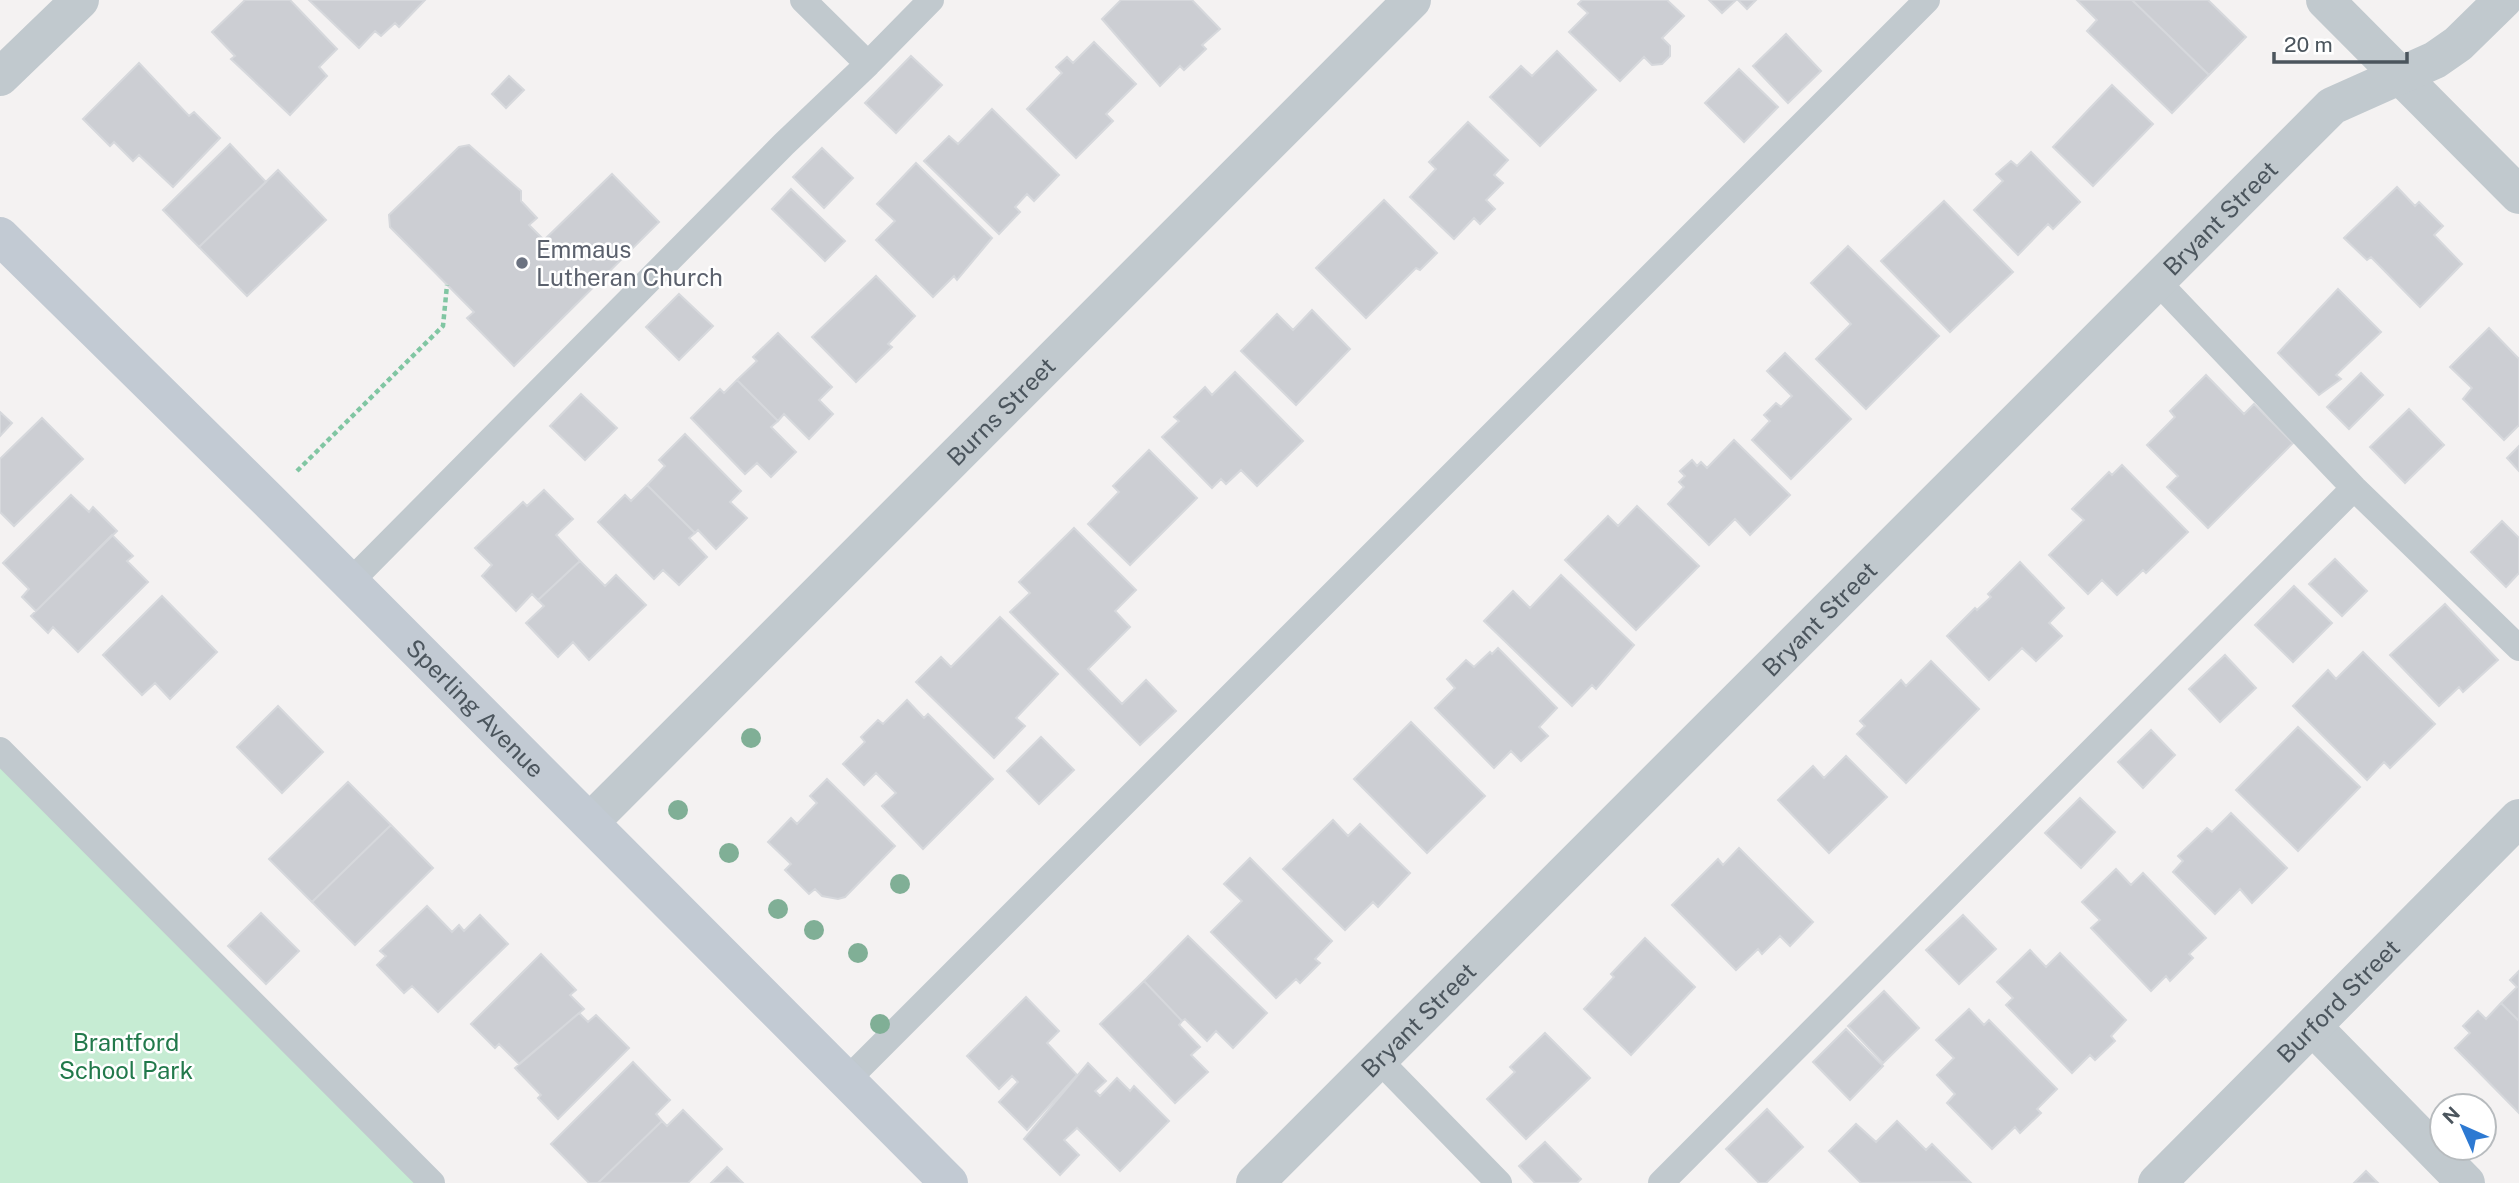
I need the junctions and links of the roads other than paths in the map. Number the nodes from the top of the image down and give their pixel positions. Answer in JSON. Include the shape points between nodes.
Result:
{"nodes":[{"id":1,"x":80,"y":0,"type":"edge"},
{"id":2,"x":803,"y":0,"type":"edge"},
{"id":3,"x":931,"y":0,"type":"edge"},
{"id":4,"x":1412,"y":0,"type":"edge"},
{"id":5,"x":1927,"y":0,"type":"edge"},
{"id":6,"x":2325,"y":0,"type":"edge"},
{"id":7,"x":2503,"y":0,"type":"edge"},
{"id":8,"x":868,"y":64,"type":"junction"},
{"id":9,"x":2399,"y":75,"type":"junction"},
{"id":10,"x":0,"y":77,"type":"edge"},
{"id":11,"x":2519,"y":195,"type":"edge"},
{"id":12,"x":0,"y":236,"type":"edge"},
{"id":13,"x":2156,"y":279,"type":"junction"},
{"id":14,"x":2354,"y":488,"type":"junction"},
{"id":15,"x":350,"y":582,"type":"junction"},
{"id":16,"x":2519,"y":648,"type":"edge"},
{"id":17,"x":0,"y":750,"type":"edge"},
{"id":18,"x":2519,"y":818,"type":"edge"},
{"id":19,"x":590,"y":822,"type":"junction"},
{"id":20,"x":2313,"y":1027,"type":"junction"},
{"id":21,"x":1377,"y":1058,"type":"junction"},
{"id":22,"x":848,"y":1080,"type":"junction"},
{"id":23,"x":432,"y":1183,"type":"edge"},
{"id":24,"x":949,"y":1183,"type":"edge"},
{"id":25,"x":1255,"y":1183,"type":"edge"},
{"id":26,"x":1499,"y":1183,"type":"edge"},
{"id":27,"x":1661,"y":1183,"type":"edge"},
{"id":28,"x":2157,"y":1183,"type":"edge"},
{"id":29,"x":2466,"y":1183,"type":"edge"}],
"edges":[{"from":1,"to":10,"type":"street"},
{"from":2,"to":8,"type":"lane"},
{"from":3,"to":8,"type":"lane"},
{"from":4,"to":19,"type":"street","name":"Burns Street"},
{"from":5,"to":22,"type":"lane"},
{"from":6,"to":9,"type":"street"},
{"from":7,"to":9,"type":"street","name":"Bryant Street","via":[[2458,44]]},
{"from":8,"to":15,"type":"lane","via":[[783,144]]},
{"from":9,"to":11,"type":"street"},
{"from":9,"to":13,"type":"street","name":"Bryant Street","via":[[2332,106]]},
{"from":12,"to":15,"type":"street","name":"Sperling Avenue"},
{"from":13,"to":14,"type":"lane"},
{"from":13,"to":21,"type":"street","name":"Bryant Street"},
{"from":14,"to":16,"type":"lane"},
{"from":14,"to":27,"type":"lane"},
{"from":15,"to":19,"type":"street","name":"Sperling Avenue"},
{"from":17,"to":23,"type":"lane"},
{"from":18,"to":20,"type":"street","name":"Burford Street"},
{"from":19,"to":22,"type":"street","name":"Sperling Avenue"},
{"from":20,"to":28,"type":"street","name":"Burford Street"},
{"from":20,"to":29,"type":"street"},
{"from":21,"to":25,"type":"street","name":"Bryant Street"},
{"from":21,"to":26,"type":"lane"},
{"from":22,"to":24,"type":"street","name":"Sperling Avenue"}]}
